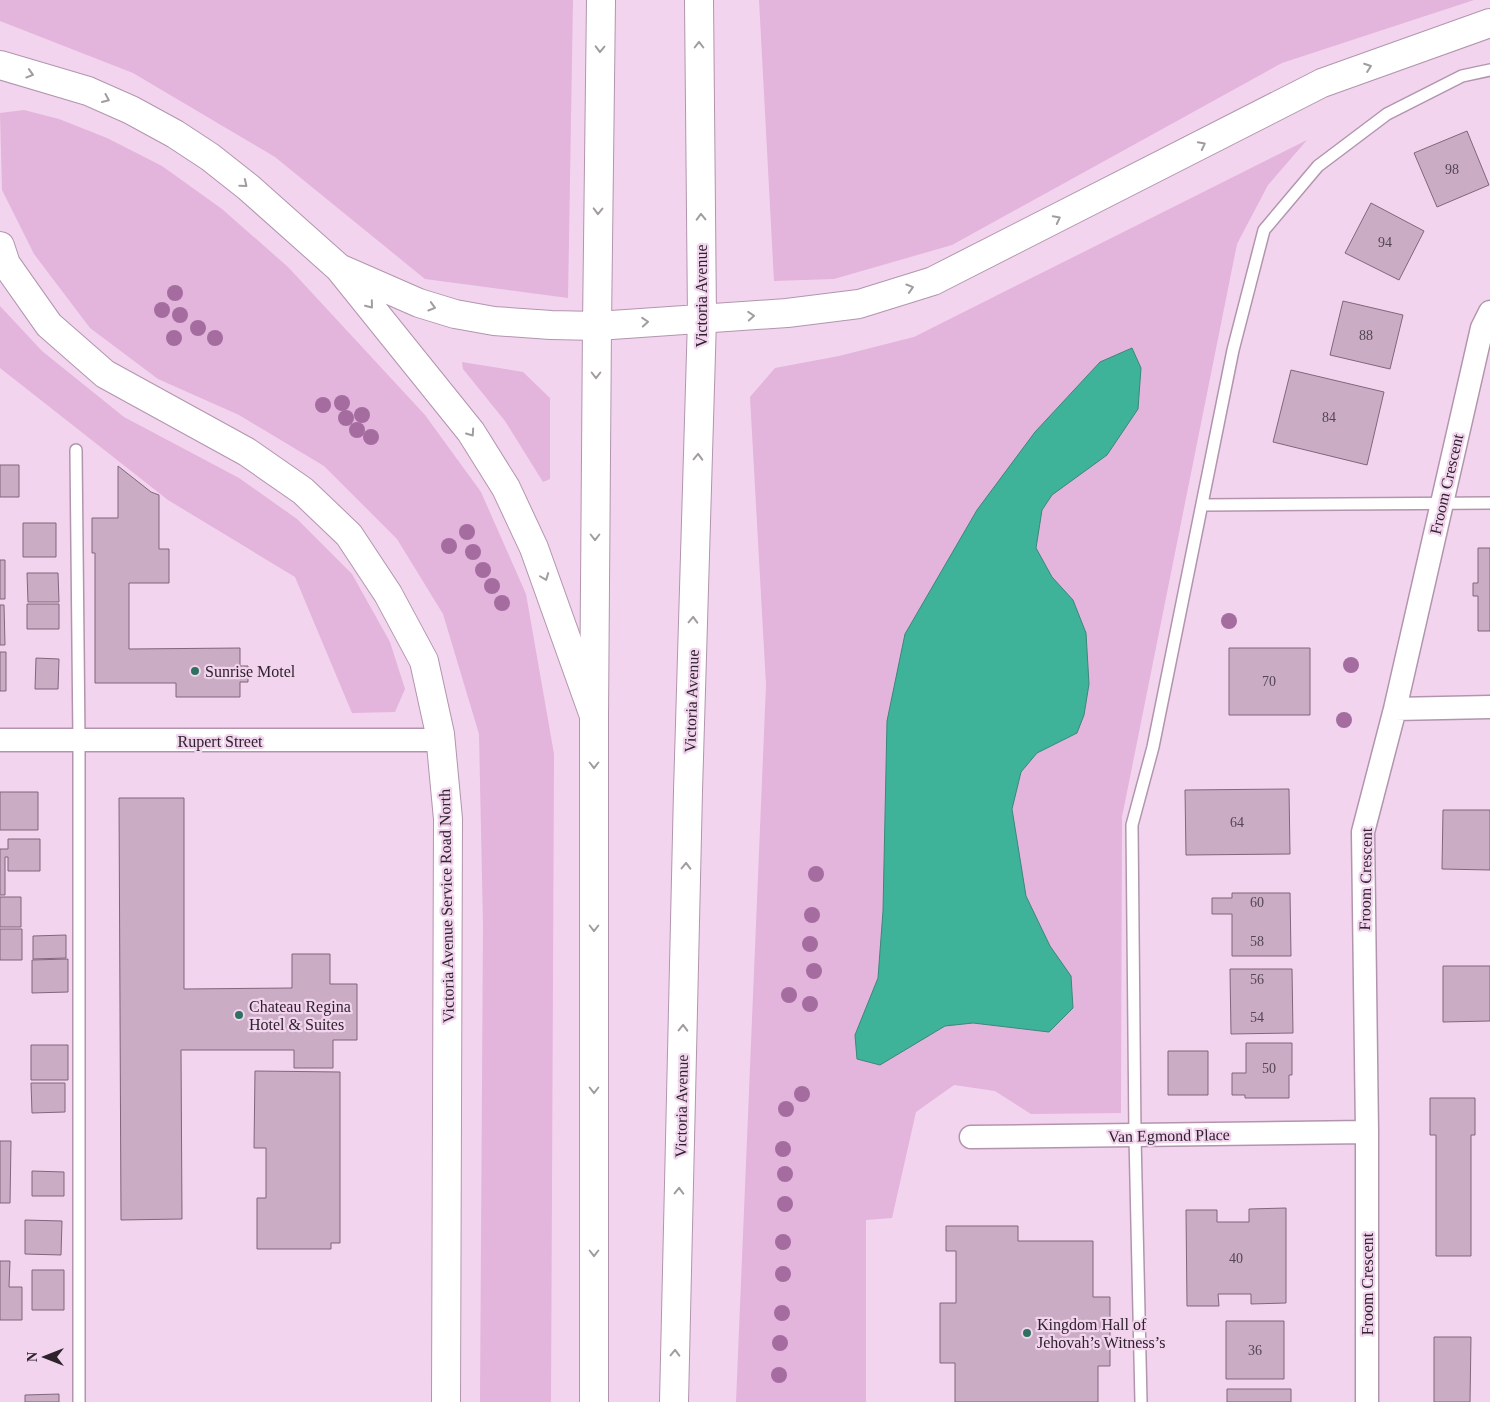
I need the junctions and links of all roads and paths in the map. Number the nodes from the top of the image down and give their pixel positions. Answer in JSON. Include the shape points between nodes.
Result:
{"nodes":[{"id":1,"x":601,"y":0,"type":"edge"},
{"id":2,"x":699,"y":0,"type":"edge"},
{"id":3,"x":1490,"y":23,"type":"edge"},
{"id":4,"x":0,"y":64,"type":"edge"},
{"id":5,"x":1490,"y":70,"type":"edge"},
{"id":6,"x":0,"y":246,"type":"edge"},
{"id":7,"x":339,"y":268,"type":"junction"},
{"id":8,"x":1490,"y":312,"type":"edge"},
{"id":9,"x":702,"y":319,"type":"junction"},
{"id":10,"x":597,"y":326,"type":"junction"},
{"id":11,"x":76,"y":450,"type":"dead end"},
{"id":12,"x":1442,"y":503,"type":"junction"},
{"id":13,"x":1490,"y":503,"type":"edge"},
{"id":14,"x":1203,"y":505,"type":"junction"},
{"id":15,"x":1490,"y":708,"type":"edge"},
{"id":16,"x":1395,"y":709,"type":"junction"},
{"id":17,"x":594,"y":716,"type":"junction"},
{"id":18,"x":0,"y":740,"type":"edge"},
{"id":19,"x":79,"y":740,"type":"junction"},
{"id":20,"x":440,"y":740,"type":"junction"},
{"id":21,"x":1367,"y":1132,"type":"junction"},
{"id":22,"x":1135,"y":1136,"type":"junction"},
{"id":23,"x":971,"y":1137,"type":"dead end"},
{"id":24,"x":79,"y":1402,"type":"edge"},
{"id":25,"x":446,"y":1402,"type":"edge"},
{"id":26,"x":594,"y":1402,"type":"edge"},
{"id":27,"x":674,"y":1402,"type":"edge"},
{"id":28,"x":1141,"y":1402,"type":"edge"},
{"id":29,"x":1367,"y":1402,"type":"edge"}],
"edges":[{"from":1,"to":10,"type":"main road","one_way":true},
{"from":9,"to":2,"type":"main road","name":"Victoria Avenue","one_way":true},
{"from":9,"to":3,"type":"main road","one_way":true,"via":[[859,304],[932,281],[1322,84]]},
{"from":4,"to":7,"type":"main road","one_way":true,"via":[[88,92],[131,110],[210,157]]},
{"from":5,"to":14,"type":"lane","via":[[1462,76],[1387,114],[1318,166],[1264,230],[1233,350]]},
{"from":6,"to":20,"type":"main road","name":"Victoria Avenue Service Road North","via":[[6,264],[49,325],[105,374],[247,452],[303,491],[349,535],[388,594],[424,661]]},
{"from":7,"to":10,"type":"main road","one_way":true,"via":[[419,303],[455,314],[551,326]]},
{"from":7,"to":17,"type":"main road","one_way":true,"via":[[471,432],[506,488],[537,557]]},
{"from":8,"to":12,"type":"street","name":"Froom Crescent","via":[[1482,328]]},
{"from":10,"to":9,"type":"main road","one_way":true},
{"from":27,"to":9,"type":"main road","name":"Victoria Avenue","one_way":true},
{"from":10,"to":17,"type":"main road","one_way":true},
{"from":11,"to":19,"type":"lane"},
{"from":12,"to":13,"type":"lane"},
{"from":12,"to":14,"type":"lane"},
{"from":12,"to":16,"type":"street","name":"Froom Crescent"},
{"from":14,"to":22,"type":"lane","via":[[1153,747],[1132,825]]},
{"from":15,"to":16,"type":"street"},
{"from":16,"to":21,"type":"street","name":"Froom Crescent","via":[[1363,832]]},
{"from":17,"to":26,"type":"main road","one_way":true},
{"from":18,"to":19,"type":"street","name":"Rupert Street"},
{"from":19,"to":20,"type":"street","name":"Rupert Street"},
{"from":19,"to":24,"type":"lane"},
{"from":20,"to":25,"type":"main road","name":"Victoria Avenue Service Road North","via":[[448,819]]},
{"from":21,"to":22,"type":"street","name":"Van Egmond Place"},
{"from":21,"to":29,"type":"street","name":"Froom Crescent"},
{"from":22,"to":23,"type":"street","name":"Van Egmond Place"},
{"from":22,"to":28,"type":"lane"}]}
